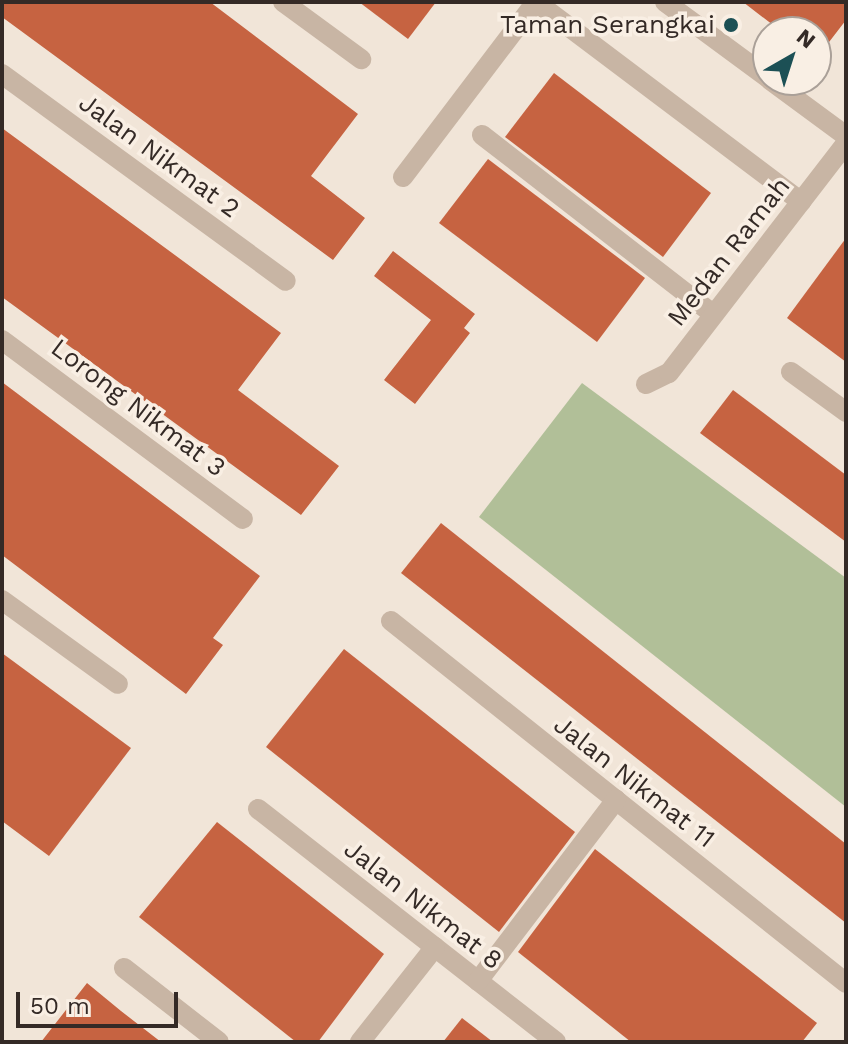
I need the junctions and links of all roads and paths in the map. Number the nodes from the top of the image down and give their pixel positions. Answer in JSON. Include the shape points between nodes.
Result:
{"nodes":[{"id":1,"x":283,"y":2,"type":"edge"},
{"id":2,"x":536,"y":2,"type":"edge"},
{"id":3,"x":665,"y":2,"type":"edge"},
{"id":4,"x":361,"y":59,"type":"dead end"},
{"id":5,"x":752,"y":66,"type":"edge"},
{"id":6,"x":2,"y":74,"type":"edge"},
{"id":7,"x":792,"y":96,"type":"edge"},
{"id":8,"x":482,"y":135,"type":"dead end"},
{"id":9,"x":846,"y":136,"type":"edge"},
{"id":10,"x":846,"y":143,"type":"edge"},
{"id":11,"x":403,"y":177,"type":"dead end"},
{"id":12,"x":801,"y":202,"type":"junction"},
{"id":13,"x":286,"y":281,"type":"dead end"},
{"id":14,"x":713,"y":314,"type":"junction"},
{"id":15,"x":2,"y":340,"type":"edge"},
{"id":16,"x":791,"y":372,"type":"dead end"},
{"id":17,"x":646,"y":384,"type":"dead end"},
{"id":18,"x":846,"y":412,"type":"edge"},
{"id":19,"x":243,"y":519,"type":"dead end"},
{"id":20,"x":2,"y":600,"type":"edge"},
{"id":21,"x":391,"y":621,"type":"dead end"},
{"id":22,"x":118,"y":684,"type":"dead end"},
{"id":23,"x":616,"y":800,"type":"junction"},
{"id":24,"x":258,"y":809,"type":"dead end"},
{"id":25,"x":435,"y":947,"type":"junction"},
{"id":26,"x":124,"y":968,"type":"dead end"},
{"id":27,"x":478,"y":981,"type":"junction"},
{"id":28,"x":846,"y":983,"type":"edge"},
{"id":29,"x":219,"y":1042,"type":"edge"},
{"id":30,"x":360,"y":1042,"type":"edge"},
{"id":31,"x":556,"y":1042,"type":"edge"}],
"edges":[{"from":1,"to":4,"type":"street"},
{"from":2,"to":11,"type":"street"},
{"from":2,"to":12,"type":"street"},
{"from":3,"to":5,"type":"street"},
{"from":6,"to":13,"type":"street","name":"Jalan Nikmat 2"},
{"from":7,"to":9,"type":"street"},
{"from":8,"to":14,"type":"street"},
{"from":10,"to":12,"type":"street","name":"Medan Ramah"},
{"from":12,"to":14,"type":"street","name":"Medan Ramah"},
{"from":14,"to":17,"type":"street","name":"Medan Ramah","via":[[669,373]]},
{"from":15,"to":19,"type":"street","name":"Lorong Nikmat 3"},
{"from":16,"to":18,"type":"street"},
{"from":20,"to":22,"type":"street"},
{"from":21,"to":23,"type":"street","name":"Jalan Nikmat 11"},
{"from":23,"to":27,"type":"street"},
{"from":23,"to":28,"type":"street","name":"Jalan Nikmat 11"},
{"from":24,"to":25,"type":"street","name":"Jalan Nikmat 8"},
{"from":25,"to":27,"type":"street","name":"Jalan Nikmat 8"},
{"from":25,"to":30,"type":"street"},
{"from":26,"to":29,"type":"street"},
{"from":27,"to":31,"type":"street","name":"Jalan Nikmat 8"}]}
